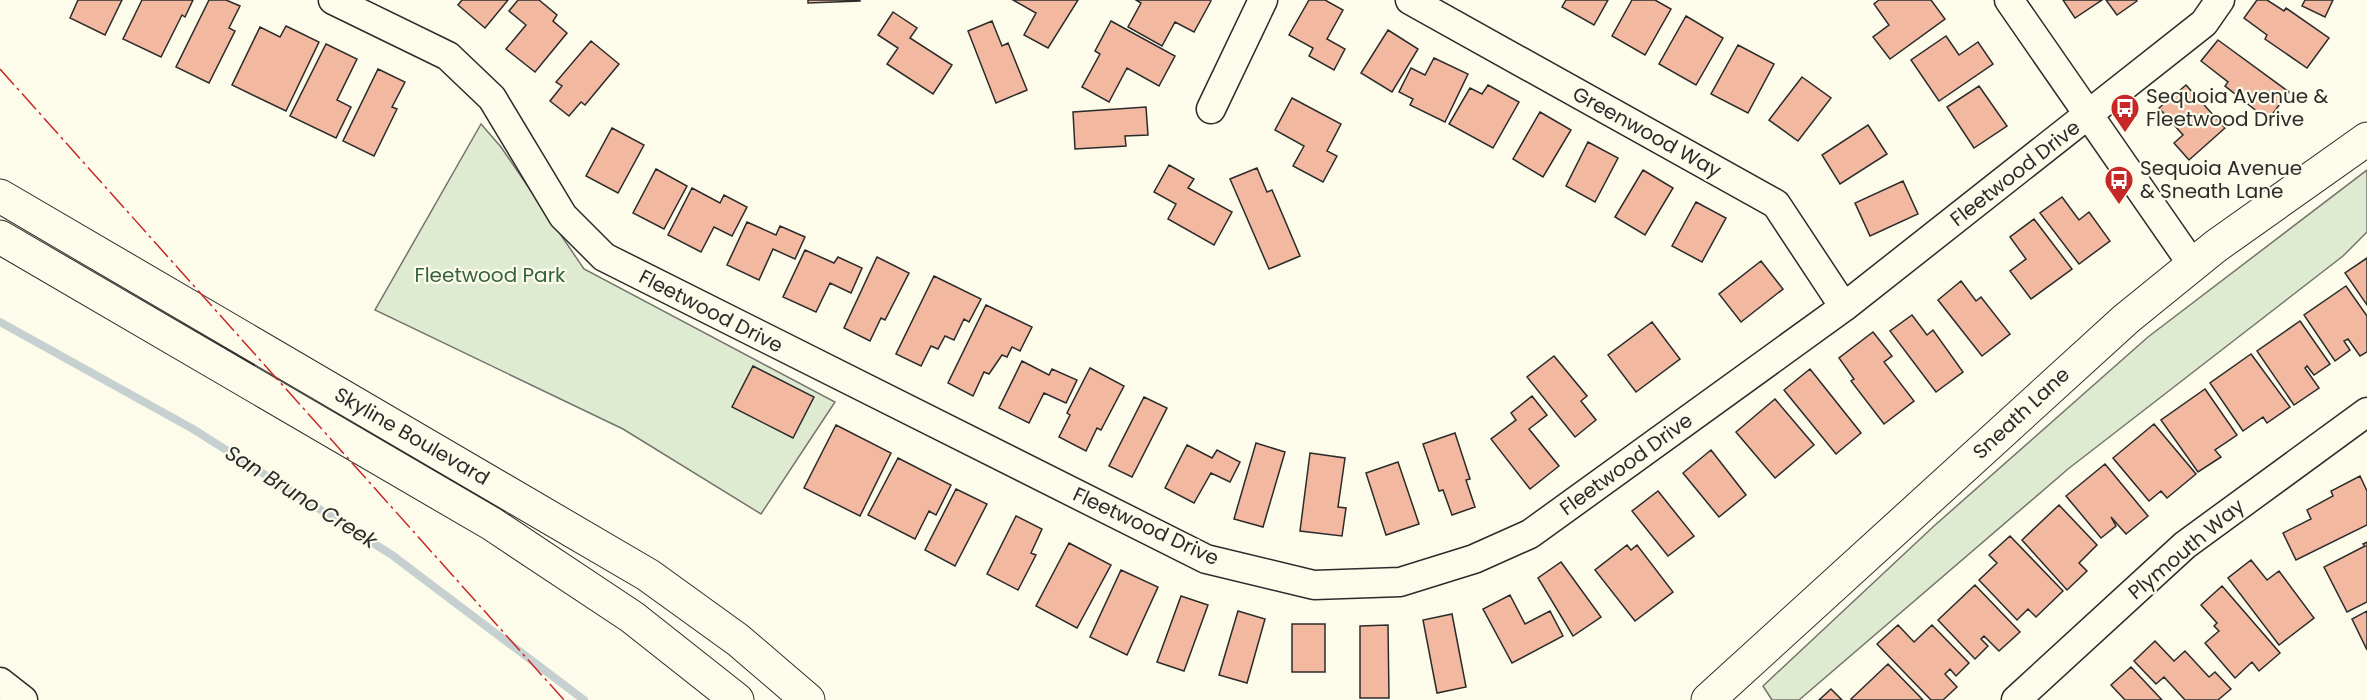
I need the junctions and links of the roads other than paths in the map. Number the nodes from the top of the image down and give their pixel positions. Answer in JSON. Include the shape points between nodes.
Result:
{"nodes":[{"id":1,"x":333,"y":0,"type":"edge"},
{"id":2,"x":1263,"y":0,"type":"edge"},
{"id":3,"x":1410,"y":0,"type":"edge"},
{"id":4,"x":2009,"y":0,"type":"edge"},
{"id":5,"x":2220,"y":0,"type":"edge"},
{"id":6,"x":1211,"y":109,"type":"dead end"},
{"id":7,"x":2090,"y":115,"type":"junction"},
{"id":8,"x":2362,"y":140,"type":"edge"},
{"id":9,"x":0,"y":196,"type":"edge"},
{"id":10,"x":0,"y":237,"type":"edge"},
{"id":11,"x":2192,"y":264,"type":"junction"},
{"id":12,"x":1844,"y":307,"type":"junction"},
{"id":13,"x":2367,"y":412,"type":"edge"},
{"id":14,"x":0,"y":682,"type":"edge"},
{"id":15,"x":24,"y":700,"type":"edge"},
{"id":16,"x":737,"y":700,"type":"edge"},
{"id":17,"x":808,"y":700,"type":"edge"},
{"id":18,"x":1708,"y":700,"type":"edge"},
{"id":19,"x":2016,"y":700,"type":"edge"}],
"edges":[{"from":1,"to":12,"type":"street","name":"Fleetwood Drive","via":[[448,56],[492,98],[563,216],[604,257],[1206,559],[1314,585],[1400,582],[1474,559],[1530,534]]},
{"from":2,"to":6,"type":"street"},
{"from":3,"to":12,"type":"street","name":"Greenwood Way","via":[[1776,204]]},
{"from":4,"to":7,"type":"street"},
{"from":5,"to":7,"type":"street","name":"Fleetwood Drive","via":[[2204,23]]},
{"from":7,"to":11,"type":"street"},
{"from":7,"to":12,"type":"street","name":"Fleetwood Drive"},
{"from":8,"to":11,"type":"main road","name":"Sneath Lane"},
{"from":9,"to":17,"type":"main road","name":"Skyline Boulevard","via":[[648,574],[738,640]]},
{"from":10,"to":16,"type":"main road","name":"Skyline Boulevard","via":[[492,524],[632,617]]},
{"from":11,"to":18,"type":"main road","name":"Sneath Lane","via":[[2082,357]]},
{"from":13,"to":19,"type":"street","name":"Plymouth Way","via":[[2185,545]]},
{"from":14,"to":15,"type":"street"}]}
